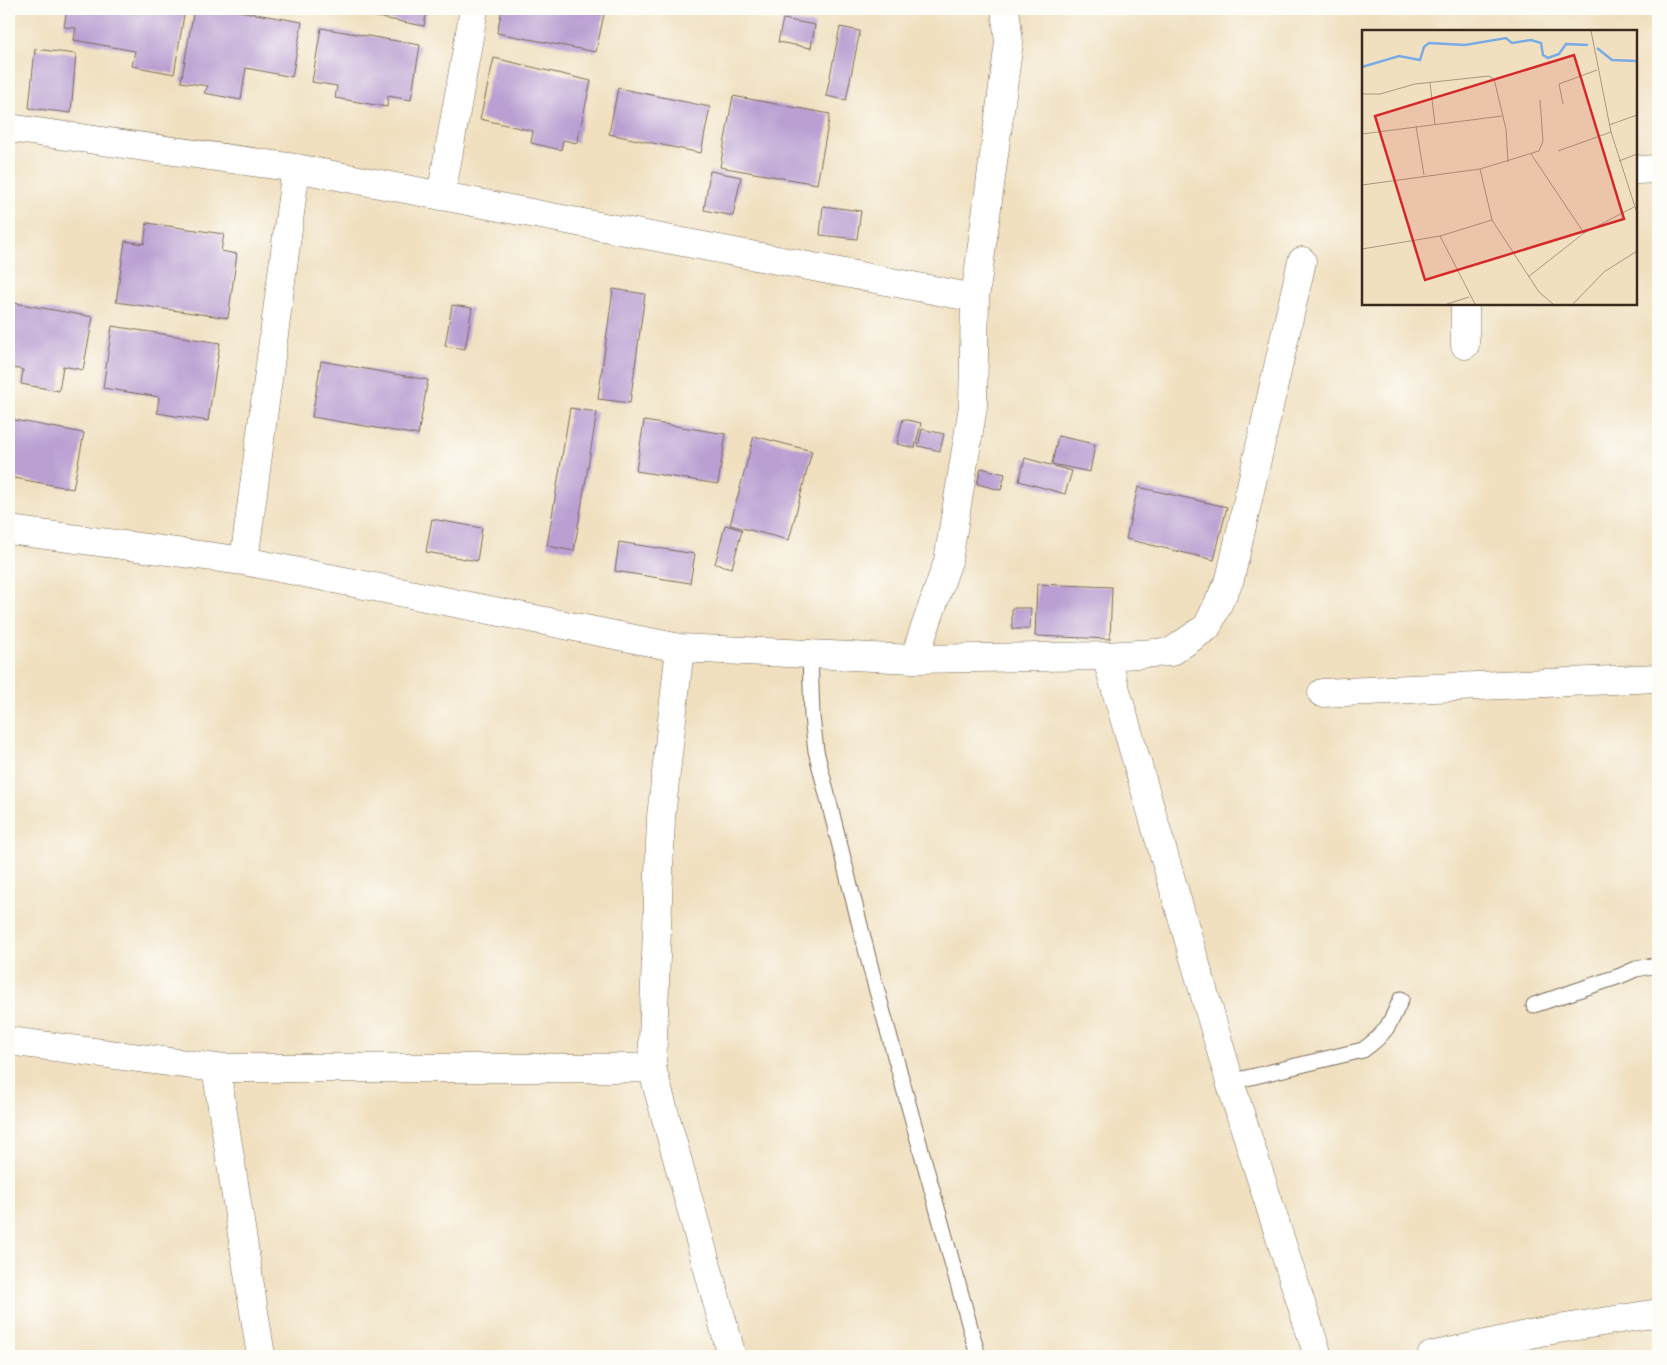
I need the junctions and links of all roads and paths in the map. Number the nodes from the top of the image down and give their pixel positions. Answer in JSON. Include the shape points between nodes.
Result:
{"nodes":[{"id":1,"x":474,"y":9,"type":"edge"},
{"id":2,"x":1005,"y":9,"type":"edge"},
{"id":3,"x":9,"y":128,"type":"edge"},
{"id":4,"x":296,"y":168,"type":"junction"},
{"id":5,"x":1658,"y":169,"type":"edge"},
{"id":6,"x":1637,"y":170,"type":"edge"},
{"id":7,"x":441,"y":196,"type":"junction"},
{"id":8,"x":1302,"y":260,"type":"dead end"},
{"id":9,"x":975,"y":298,"type":"junction"},
{"id":10,"x":1465,"y":305,"type":"edge"},
{"id":11,"x":1465,"y":345,"type":"dead end"},
{"id":12,"x":9,"y":530,"type":"edge"},
{"id":13,"x":244,"y":561,"type":"junction"},
{"id":14,"x":680,"y":648,"type":"junction"},
{"id":15,"x":810,"y":655,"type":"junction"},
{"id":16,"x":1106,"y":656,"type":"junction"},
{"id":17,"x":914,"y":659,"type":"junction"},
{"id":18,"x":1658,"y":678,"type":"edge"},
{"id":19,"x":1322,"y":693,"type":"dead end"},
{"id":20,"x":1658,"y":965,"type":"edge"},
{"id":21,"x":1401,"y":999,"type":"dead end"},
{"id":22,"x":1534,"y":1005,"type":"dead end"},
{"id":23,"x":9,"y":1041,"type":"edge"},
{"id":24,"x":216,"y":1068,"type":"junction"},
{"id":25,"x":652,"y":1068,"type":"junction"},
{"id":26,"x":1230,"y":1082,"type":"junction"},
{"id":27,"x":1658,"y":1313,"type":"edge"},
{"id":28,"x":261,"y":1356,"type":"edge"},
{"id":29,"x":732,"y":1356,"type":"edge"},
{"id":30,"x":978,"y":1356,"type":"edge"},
{"id":31,"x":1318,"y":1356,"type":"edge"},
{"id":32,"x":1431,"y":1356,"type":"edge"}],
"edges":[{"from":1,"to":7,"type":"street"},
{"from":2,"to":9,"type":"street","via":[[1009,42]]},
{"from":3,"to":4,"type":"street"},
{"from":4,"to":7,"type":"street"},
{"from":4,"to":13,"type":"street"},
{"from":5,"to":6,"type":"street"},
{"from":7,"to":9,"type":"street"},
{"from":8,"to":16,"type":"street","via":[[1230,579],[1207,628],[1172,652]]},
{"from":9,"to":17,"type":"street","via":[[973,406],[948,561]]},
{"from":10,"to":11,"type":"street"},
{"from":12,"to":13,"type":"street"},
{"from":13,"to":14,"type":"street"},
{"from":14,"to":15,"type":"street"},
{"from":14,"to":25,"type":"street","via":[[661,817]]},
{"from":15,"to":17,"type":"street"},
{"from":15,"to":30,"type":"lane","via":[[816,751],[872,973]]},
{"from":16,"to":17,"type":"street"},
{"from":16,"to":26,"type":"street"},
{"from":18,"to":19,"type":"street"},
{"from":20,"to":22,"type":"lane","via":[[1636,969]]},
{"from":21,"to":26,"type":"lane","via":[[1379,1040],[1363,1050]]},
{"from":23,"to":24,"type":"street"},
{"from":24,"to":25,"type":"street"},
{"from":24,"to":28,"type":"street"},
{"from":25,"to":29,"type":"street"},
{"from":26,"to":31,"type":"street"},
{"from":27,"to":32,"type":"street","via":[[1540,1332]]}]}
